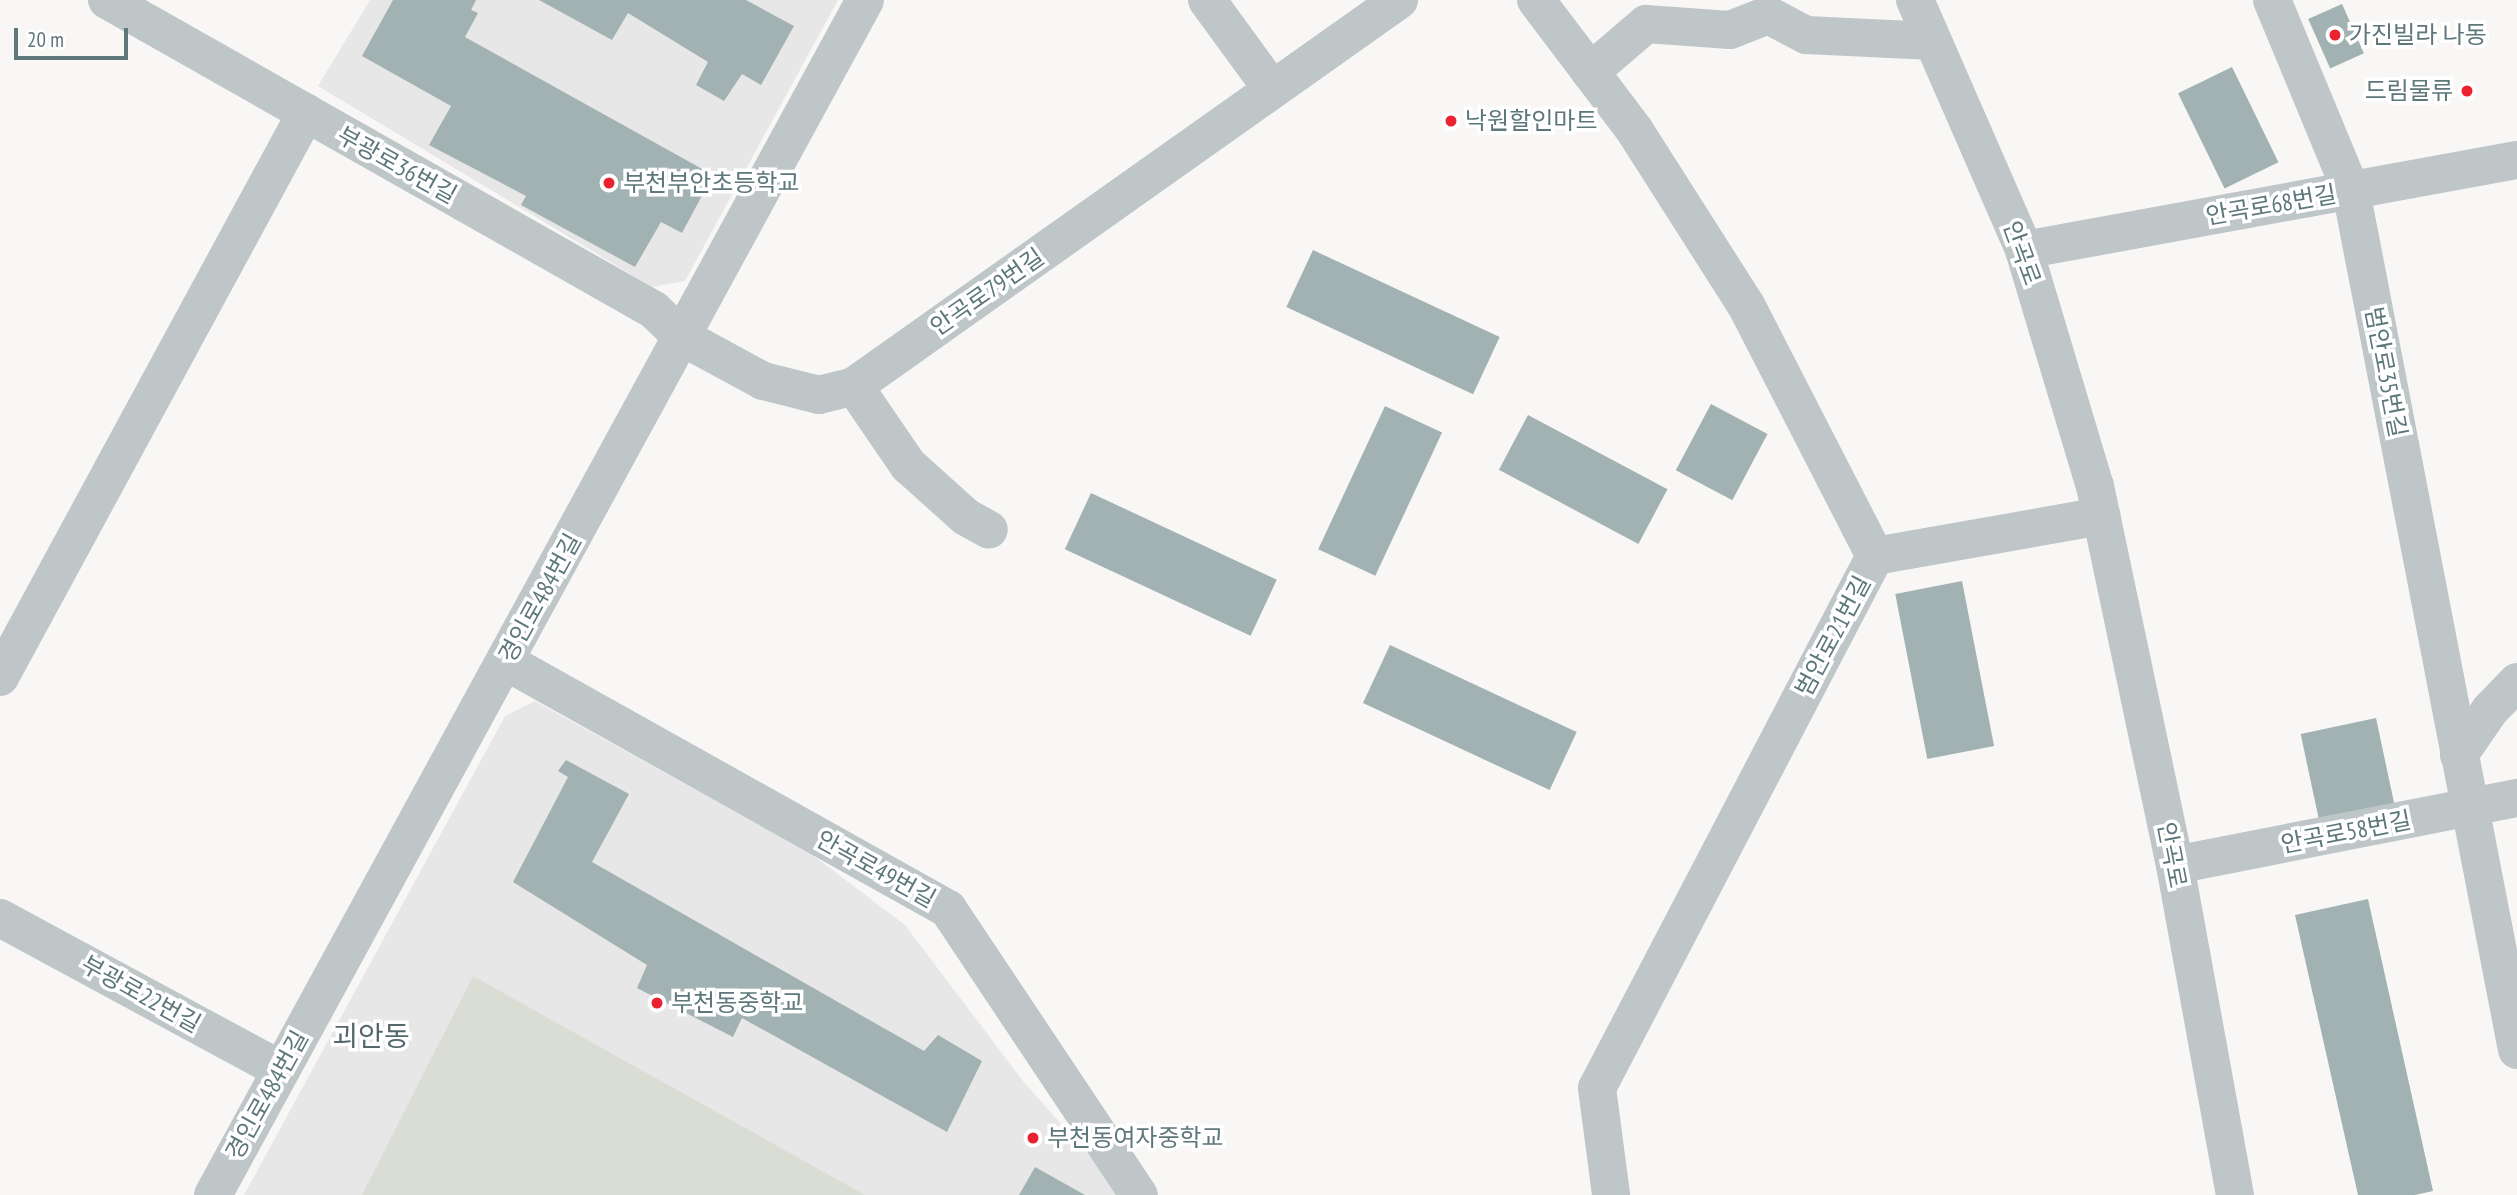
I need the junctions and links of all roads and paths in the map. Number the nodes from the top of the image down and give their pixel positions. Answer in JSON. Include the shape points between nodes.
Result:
{"nodes":[{"id":1,"x":107,"y":0,"type":"edge"},
{"id":2,"x":865,"y":0,"type":"edge"},
{"id":3,"x":1207,"y":0,"type":"edge"},
{"id":4,"x":1399,"y":0,"type":"edge"},
{"id":5,"x":1536,"y":0,"type":"edge"},
{"id":6,"x":1915,"y":0,"type":"edge"},
{"id":7,"x":2272,"y":0,"type":"edge"},
{"id":8,"x":1933,"y":41,"type":"junction"},
{"id":9,"x":1590,"y":72,"type":"junction"},
{"id":10,"x":1272,"y":89,"type":"junction"},
{"id":11,"x":306,"y":113,"type":"junction"},
{"id":12,"x":2517,"y":160,"type":"edge"},
{"id":13,"x":2351,"y":191,"type":"junction"},
{"id":14,"x":2024,"y":250,"type":"junction"},
{"id":15,"x":682,"y":337,"type":"junction"},
{"id":16,"x":854,"y":386,"type":"junction"},
{"id":17,"x":2101,"y":516,"type":"junction"},
{"id":18,"x":989,"y":530,"type":"dead end"},
{"id":19,"x":1875,"y":555,"type":"junction"},
{"id":20,"x":505,"y":661,"type":"junction"},
{"id":21,"x":0,"y":677,"type":"edge"},
{"id":22,"x":2517,"y":682,"type":"edge"},
{"id":23,"x":2459,"y":755,"type":"junction"},
{"id":24,"x":2517,"y":798,"type":"edge"},
{"id":25,"x":2469,"y":807,"type":"junction"},
{"id":26,"x":2175,"y":865,"type":"junction"},
{"id":27,"x":0,"y":918,"type":"edge"},
{"id":28,"x":2517,"y":1050,"type":"edge"},
{"id":29,"x":281,"y":1070,"type":"junction"},
{"id":30,"x":213,"y":1195,"type":"edge"},
{"id":31,"x":1139,"y":1195,"type":"edge"},
{"id":32,"x":1611,"y":1195,"type":"edge"},
{"id":33,"x":2235,"y":1195,"type":"edge"}],
"edges":[{"from":1,"to":11,"type":"street","name":"부광로36번길"},
{"from":2,"to":15,"type":"street","name":"경인로484번길"},
{"from":3,"to":10,"type":"street"},
{"from":4,"to":10,"type":"street","name":"안곡로79번길"},
{"from":5,"to":9,"type":"street","name":"범안로21번길"},
{"from":6,"to":8,"type":"street","name":"안곡로"},
{"from":7,"to":13,"type":"street","name":"범안로35번길"},
{"from":8,"to":9,"type":"street","via":[[1806,35],[1768,15],[1730,30],[1646,24]]},
{"from":8,"to":14,"type":"street","name":"안곡로"},
{"from":9,"to":19,"type":"street","name":"범안로21번길","via":[[1635,131],[1746,305]]},
{"from":10,"to":16,"type":"street","name":"안곡로79번길"},
{"from":11,"to":15,"type":"street","name":"부광로36번길","via":[[654,310]]},
{"from":11,"to":21,"type":"street"},
{"from":12,"to":13,"type":"street","name":"안곡로68번길"},
{"from":13,"to":14,"type":"street","name":"안곡로68번길"},
{"from":13,"to":23,"type":"street","name":"범안로35번길"},
{"from":14,"to":17,"type":"street","name":"안곡로"},
{"from":15,"to":16,"type":"street","name":"안곡로79번길","via":[[763,381],[819,395]]},
{"from":15,"to":20,"type":"street","name":"경인로484번길"},
{"from":16,"to":18,"type":"street","via":[[908,465]]},
{"from":17,"to":19,"type":"street"},
{"from":17,"to":26,"type":"street","name":"안곡로"},
{"from":19,"to":32,"type":"street","name":"범안로21번길","via":[[1597,1088]]},
{"from":20,"to":29,"type":"street","name":"경인로484번길"},
{"from":20,"to":31,"type":"street","name":"안곡로49번길","via":[[948,909]]},
{"from":22,"to":23,"type":"street","via":[[2490,710]]},
{"from":23,"to":25,"type":"street","name":"범안로35번길"},
{"from":24,"to":25,"type":"street","name":"안곡로58번길"},
{"from":25,"to":26,"type":"street","name":"안곡로58번길"},
{"from":25,"to":28,"type":"street","name":"범안로35번길"},
{"from":26,"to":33,"type":"street","name":"안곡로"},
{"from":27,"to":29,"type":"street","name":"부광로22번길"},
{"from":29,"to":30,"type":"street","name":"경인로484번길"}]}
